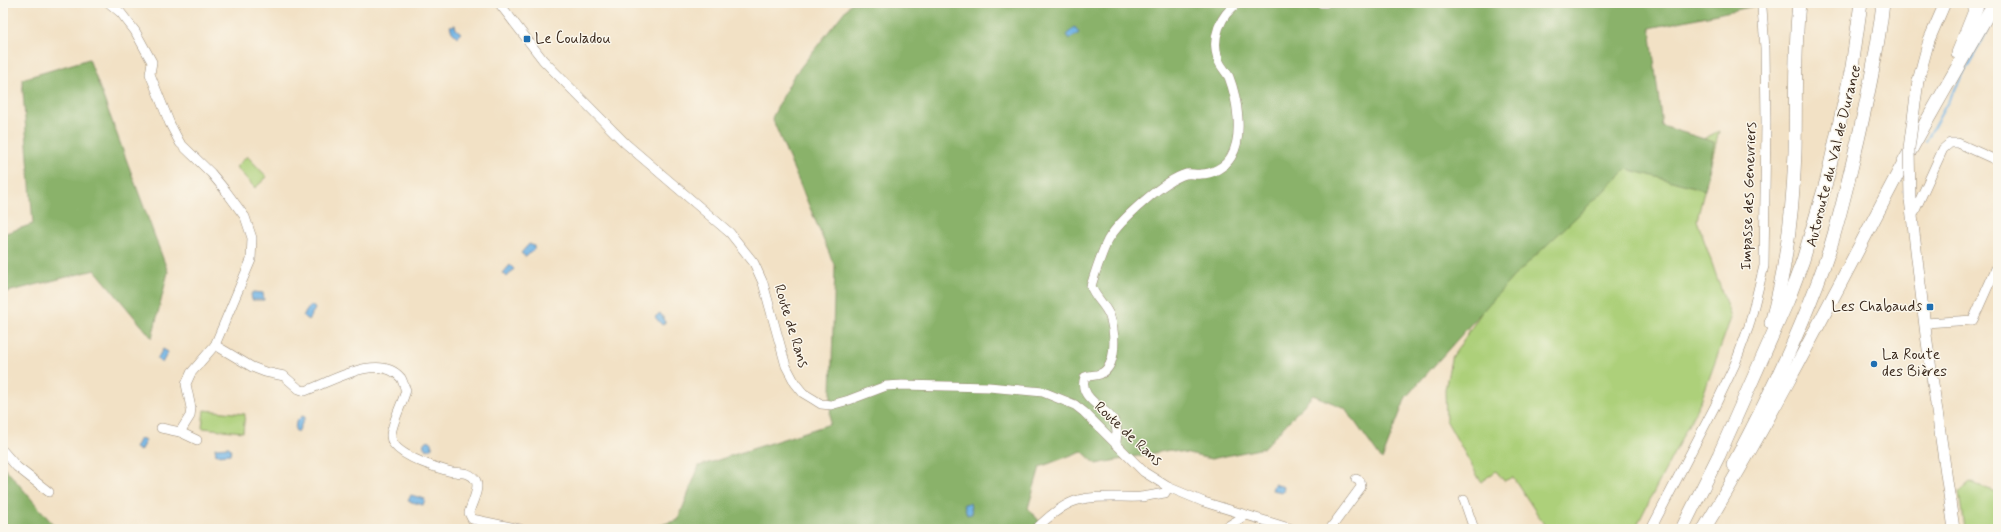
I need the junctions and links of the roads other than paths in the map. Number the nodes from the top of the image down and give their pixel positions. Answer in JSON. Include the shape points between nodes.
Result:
{"nodes":[{"id":1,"x":109,"y":3,"type":"edge"},
{"id":2,"x":499,"y":3,"type":"edge"},
{"id":3,"x":1238,"y":3,"type":"edge"},
{"id":4,"x":1322,"y":3,"type":"edge"},
{"id":5,"x":1326,"y":3,"type":"edge"},
{"id":6,"x":1799,"y":3,"type":"edge"},
{"id":7,"x":1861,"y":3,"type":"edge"},
{"id":8,"x":1883,"y":3,"type":"edge"},
{"id":9,"x":1945,"y":3,"type":"edge"},
{"id":10,"x":1978,"y":3,"type":"edge"},
{"id":11,"x":1994,"y":3,"type":"edge"},
{"id":12,"x":1762,"y":8,"type":"dead end"},
{"id":13,"x":1924,"y":125,"type":"junction"},
{"id":14,"x":1998,"y":160,"type":"edge"},
{"id":15,"x":1912,"y":217,"type":"junction"},
{"id":16,"x":1998,"y":264,"type":"edge"},
{"id":17,"x":1925,"y":323,"type":"junction"},
{"id":18,"x":215,"y":345,"type":"junction"},
{"id":19,"x":161,"y":428,"type":"dead end"},
{"id":20,"x":180,"y":432,"type":"junction"},
{"id":21,"x":197,"y":440,"type":"dead end"},
{"id":22,"x":1116,"y":442,"type":"junction"},
{"id":23,"x":3,"y":451,"type":"edge"},
{"id":24,"x":1719,"y":455,"type":"junction"},
{"id":25,"x":1356,"y":478,"type":"dead end"},
{"id":26,"x":1168,"y":487,"type":"junction"},
{"id":27,"x":49,"y":492,"type":"dead end"},
{"id":28,"x":1464,"y":500,"type":"dead end"},
{"id":29,"x":1246,"y":515,"type":"junction"},
{"id":30,"x":520,"y":529,"type":"edge"},
{"id":31,"x":1036,"y":529,"type":"edge"},
{"id":32,"x":1222,"y":529,"type":"edge"},
{"id":33,"x":1292,"y":529,"type":"edge"},
{"id":34,"x":1330,"y":529,"type":"edge"},
{"id":35,"x":1474,"y":529,"type":"edge"},
{"id":36,"x":1650,"y":529,"type":"edge"},
{"id":37,"x":1682,"y":529,"type":"edge"},
{"id":38,"x":1700,"y":529,"type":"edge"},
{"id":39,"x":1704,"y":529,"type":"edge"},
{"id":40,"x":1954,"y":529,"type":"edge"}],
"edges":[{"from":1,"to":18,"type":"street","via":[[135,31],[152,62],[150,74],[180,143],[220,185],[245,217],[250,228],[251,260]]},
{"from":2,"to":22,"type":"street","name":"Route de Rans","via":[[544,60],[625,142],[730,233],[754,263],[763,283],[786,366],[803,393],[821,404],[830,405],[886,386],[902,385],[989,387],[1043,392],[1075,405]]},
{"from":3,"to":22,"type":"street","via":[[1224,17],[1215,44],[1218,60],[1228,76],[1235,100],[1238,137],[1232,157],[1214,172],[1187,173],[1152,194],[1109,239],[1091,286],[1094,295],[1110,316],[1114,355],[1104,371],[1084,377],[1082,383],[1089,397],[1114,421],[1117,430]]},
{"from":4,"to":5,"type":"street"},
{"from":6,"to":24,"type":"highway","via":[[1793,198],[1788,244],[1780,289],[1770,324]]},
{"from":7,"to":24,"type":"highway","name":"Autoroute du Val de Durance","via":[[1852,67],[1829,171],[1802,260],[1788,300]]},
{"from":8,"to":38,"type":"highway","name":"Autoroute du Val de Durance","via":[[1866,107],[1825,262],[1787,357]]},
{"from":9,"to":15,"type":"main road","bridge":true,"via":[[1929,40],[1918,81],[1909,148]]},
{"from":10,"to":13,"type":"highway","via":[[1958,54]]},
{"from":11,"to":13,"type":"highway"},
{"from":12,"to":36,"type":"street","name":"Impasse des Genevriers","via":[[1766,107],[1764,266],[1735,364]]},
{"from":13,"to":39,"type":"highway","via":[[1753,447]]},
{"from":14,"to":15,"type":"street","via":[[1958,143],[1950,143],[1943,149]]},
{"from":15,"to":17,"type":"main road"},
{"from":16,"to":17,"type":"street","via":[[1973,320]]},
{"from":17,"to":40,"type":"main road"},
{"from":18,"to":20,"type":"street","via":[[191,372],[186,384],[191,408],[190,416]]},
{"from":18,"to":30,"type":"street","via":[[252,367],[284,376],[305,391],[354,371],[368,368],[390,370],[401,378],[406,390],[392,430],[391,438],[396,447],[407,456],[433,466],[471,475],[478,488],[469,513],[472,519]]},
{"from":19,"to":20,"type":"street"},
{"from":20,"to":21,"type":"street"},
{"from":22,"to":26,"type":"street","name":"Route de Rans","via":[[1144,472]]},
{"from":23,"to":27,"type":"street","via":[[17,467]]},
{"from":24,"to":37,"type":"highway","name":"Autoroute du Val de Durance"},
{"from":25,"to":34,"type":"street","via":[[1360,481],[1361,487]]},
{"from":26,"to":29,"type":"street","name":"Route de Rans"},
{"from":26,"to":31,"type":"street","via":[[1165,493],[1141,497],[1114,496],[1070,503]]},
{"from":28,"to":35,"type":"street"},
{"from":29,"to":32,"type":"street"},
{"from":29,"to":33,"type":"street","name":"Route de Rans"}]}
